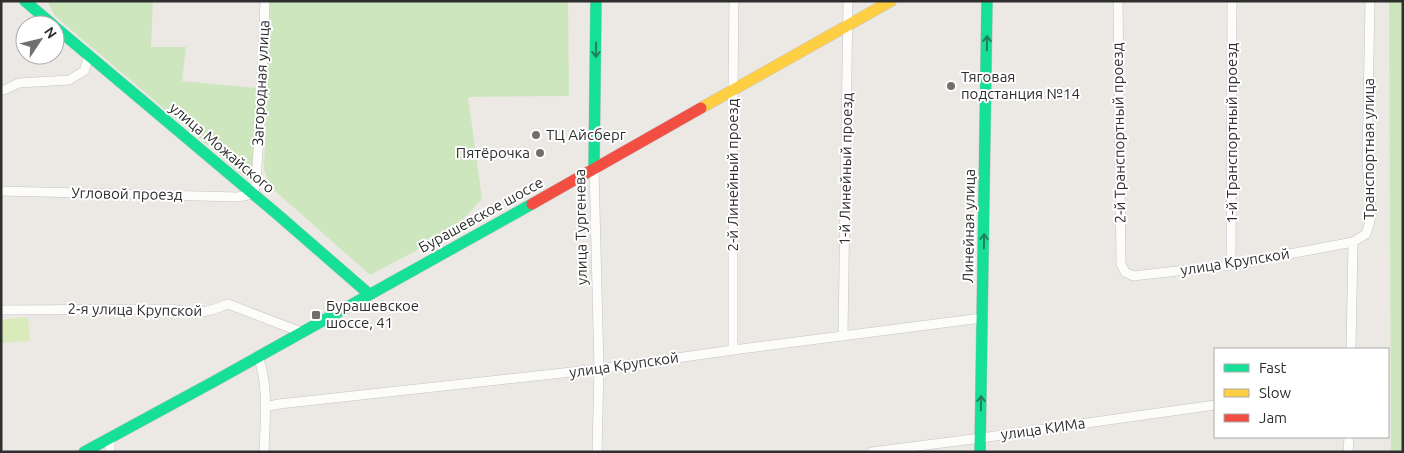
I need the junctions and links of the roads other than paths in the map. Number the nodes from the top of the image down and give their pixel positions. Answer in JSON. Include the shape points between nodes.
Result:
{"nodes":[{"id":1,"x":25,"y":1,"type":"edge"},
{"id":2,"x":265,"y":1,"type":"edge"},
{"id":3,"x":596,"y":1,"type":"edge"},
{"id":4,"x":734,"y":1,"type":"edge"},
{"id":5,"x":848,"y":1,"type":"edge"},
{"id":6,"x":891,"y":1,"type":"edge"},
{"id":7,"x":987,"y":1,"type":"edge"},
{"id":8,"x":1118,"y":1,"type":"edge"},
{"id":9,"x":1232,"y":1,"type":"edge"},
{"id":10,"x":1370,"y":1,"type":"edge"},
{"id":11,"x":41,"y":15,"type":"edge"},
{"id":12,"x":848,"y":26,"type":"junction"},
{"id":13,"x":65,"y":35,"type":"edge"},
{"id":14,"x":89,"y":56,"type":"junction"},
{"id":15,"x":4,"y":90,"type":"dead end"},
{"id":16,"x":733,"y":90,"type":"junction"},
{"id":17,"x":594,"y":168,"type":"junction"},
{"id":18,"x":1,"y":191,"type":"edge"},
{"id":19,"x":253,"y":194,"type":"junction"},
{"id":20,"x":1353,"y":242,"type":"junction"},
{"id":21,"x":1121,"y":264,"type":"joint"},
{"id":22,"x":1231,"y":266,"type":"junction"},
{"id":23,"x":369,"y":294,"type":"junction"},
{"id":24,"x":1,"y":310,"type":"edge"},
{"id":25,"x":982,"y":318,"type":"junction"},
{"id":26,"x":301,"y":332,"type":"junction"},
{"id":27,"x":843,"y":336,"type":"junction"},
{"id":28,"x":1351,"y":348,"type":"edge"},
{"id":29,"x":733,"y":350,"type":"junction"},
{"id":30,"x":258,"y":356,"type":"junction"},
{"id":31,"x":599,"y":369,"type":"junction"},
{"id":32,"x":1214,"y":405,"type":"edge"},
{"id":33,"x":266,"y":407,"type":"junction"},
{"id":34,"x":110,"y":438,"type":"junction"},
{"id":35,"x":980,"y":438,"type":"junction"},
{"id":36,"x":1349,"y":438,"type":"edge"},
{"id":37,"x":84,"y":452,"type":"edge"},
{"id":38,"x":110,"y":452,"type":"edge"},
{"id":39,"x":264,"y":452,"type":"edge"},
{"id":40,"x":597,"y":452,"type":"edge"},
{"id":41,"x":872,"y":452,"type":"edge"},
{"id":42,"x":980,"y":452,"type":"edge"},
{"id":43,"x":1348,"y":452,"type":"edge"}],
"edges":[{"from":1,"to":11,"type":"main road","name":"улица Можайского"},
{"from":2,"to":19,"type":"street","name":"Загородная улица","via":[[261,112]]},
{"from":3,"to":17,"type":"main road","name":"улица Тургенева","one_way":true},
{"from":4,"to":16,"type":"street","name":"2-й Линейный проезд"},
{"from":5,"to":12,"type":"street","name":"1-й Линейный проезд"},
{"from":6,"to":12,"type":"main road","name":"Бурашевское шоссе"},
{"from":25,"to":7,"type":"main road","name":"Линейная улица","one_way":true},
{"from":8,"to":21,"type":"street","name":"2-й Транспортный проезд"},
{"from":9,"to":22,"type":"street","name":"1-й Транспортный проезд"},
{"from":10,"to":20,"type":"street","name":"Транспортная улица","via":[[1367,162],[1372,208],[1366,234]]},
{"from":12,"to":16,"type":"main road","name":"Бурашевское шоссе"},
{"from":12,"to":27,"type":"street","name":"1-й Линейный проезд"},
{"from":13,"to":14,"type":"main road","name":"улица Можайского"},
{"from":14,"to":15,"type":"street","via":[[84,71],[69,80],[20,83]]},
{"from":14,"to":19,"type":"main road","name":"улица Можайского"},
{"from":16,"to":17,"type":"main road","name":"Бурашевское шоссе"},
{"from":16,"to":29,"type":"street","name":"2-й Линейный проезд"},
{"from":17,"to":23,"type":"main road","name":"Бурашевское шоссе"},
{"from":17,"to":31,"type":"street","name":"улица Тургенева"},
{"from":18,"to":19,"type":"street","name":"Угловой проезд","via":[[238,197]]},
{"from":19,"to":23,"type":"main road","name":"улица Можайского"},
{"from":20,"to":22,"type":"street","name":"улица Крупской"},
{"from":20,"to":28,"type":"street"},
{"from":21,"to":22,"type":"street","name":"улица Крупской","via":[[1125,272],[1133,276]]},
{"from":23,"to":26,"type":"main road","name":"Бурашевское шоссе"},
{"from":24,"to":26,"type":"street","name":"2-я улица Крупской","via":[[172,309],[193,313],[211,311],[228,304]]},
{"from":25,"to":27,"type":"street","name":"улица Крупской"},
{"from":35,"to":25,"type":"main road","name":"Линейная улица","one_way":true},
{"from":26,"to":30,"type":"main road","name":"Бурашевское шоссе"},
{"from":27,"to":29,"type":"street","name":"улица Крупской"},
{"from":29,"to":31,"type":"street","name":"улица Крупской"},
{"from":30,"to":33,"type":"street","via":[[263,370]]},
{"from":30,"to":34,"type":"main road","name":"Бурашевское шоссе"},
{"from":31,"to":33,"type":"street","name":"улица Крупской"},
{"from":31,"to":40,"type":"street","name":"улица Тургенева"},
{"from":32,"to":35,"type":"street","name":"улица КИМа"},
{"from":33,"to":39,"type":"street"},
{"from":34,"to":37,"type":"main road","name":"Бурашевское шоссе"},
{"from":34,"to":38,"type":"street"},
{"from":35,"to":41,"type":"street","name":"улица КИМа"},
{"from":35,"to":42,"type":"main road","name":"Линейная улица"},
{"from":36,"to":43,"type":"street"}]}
